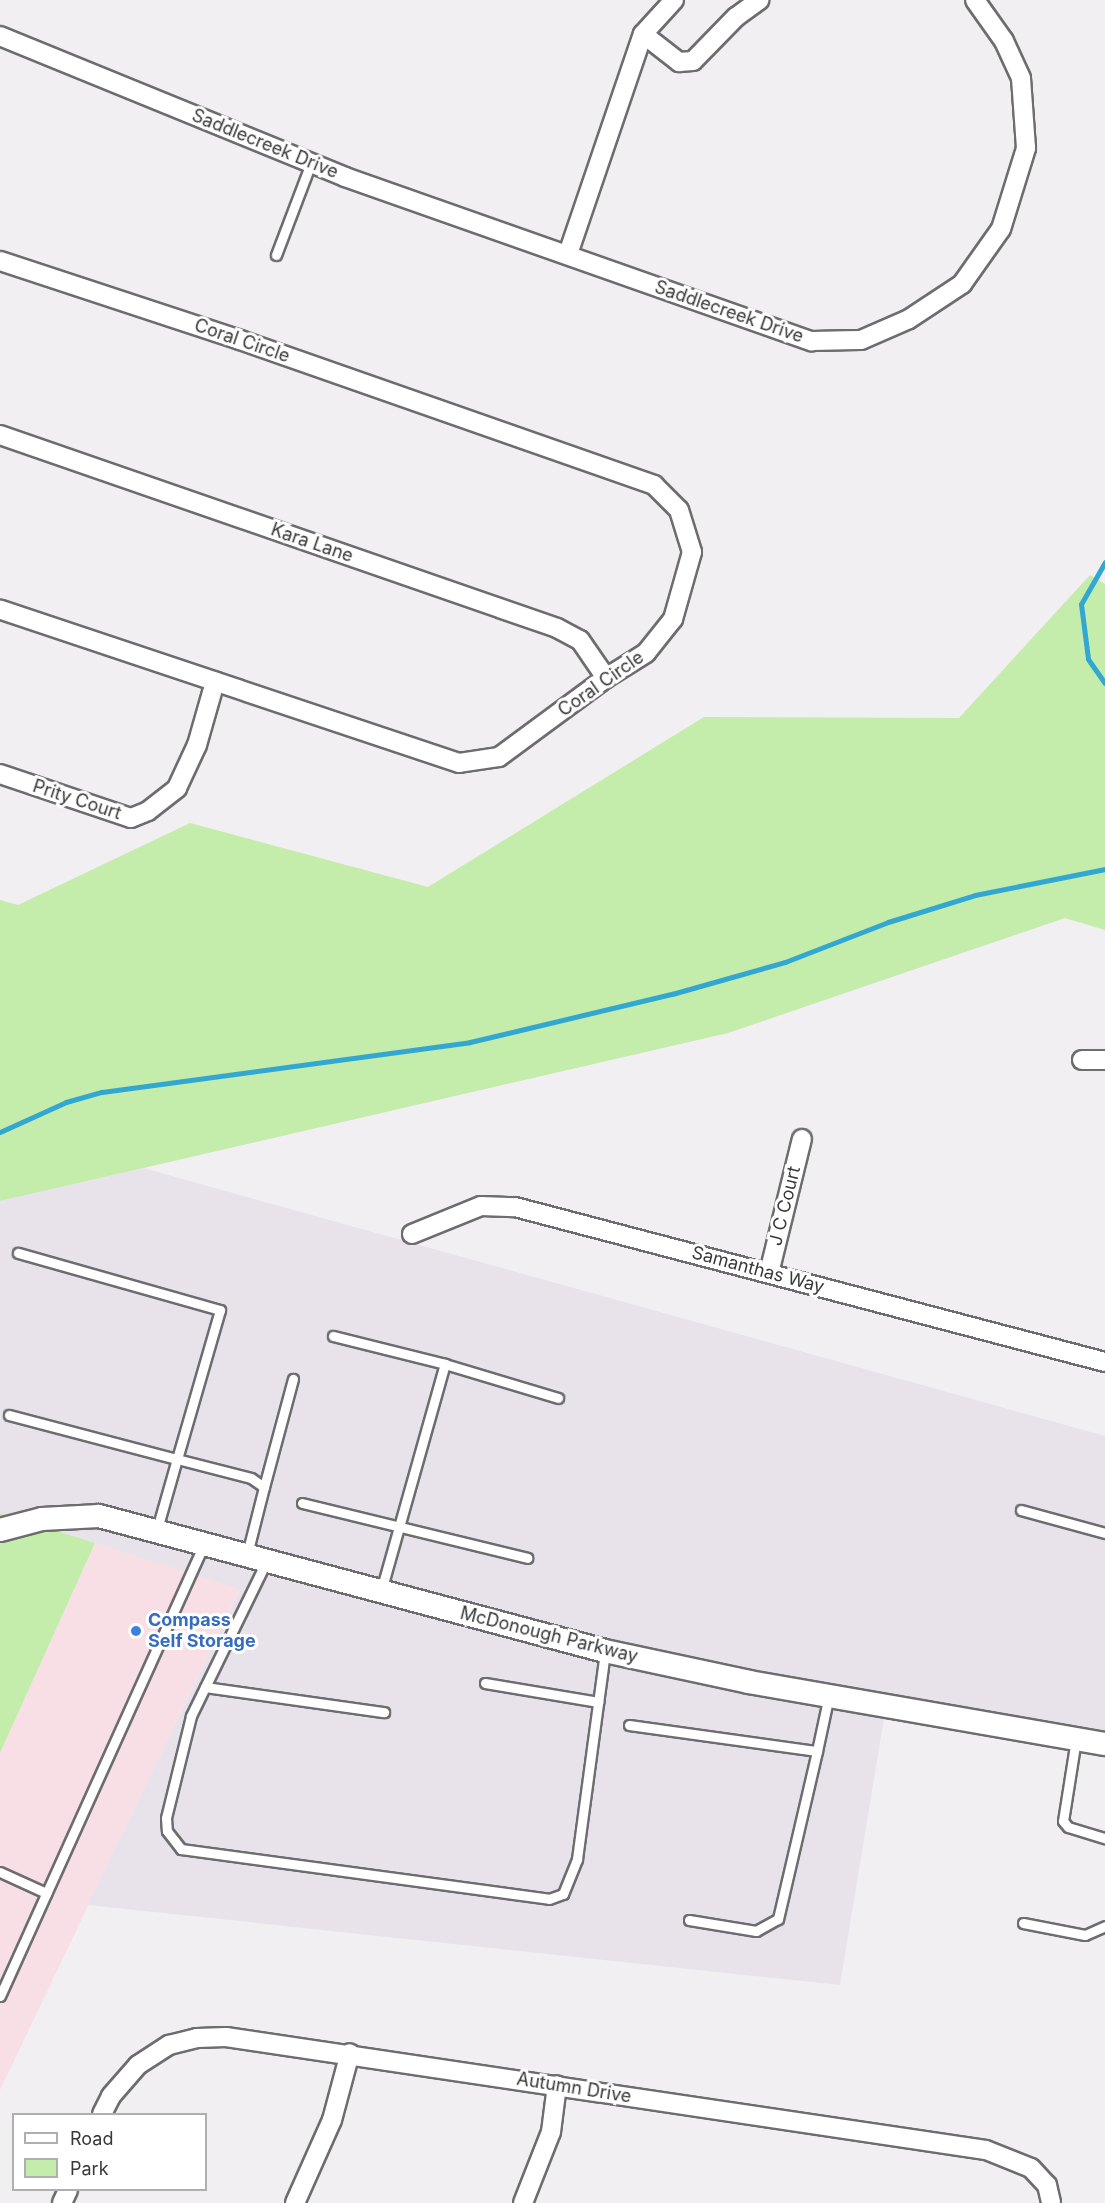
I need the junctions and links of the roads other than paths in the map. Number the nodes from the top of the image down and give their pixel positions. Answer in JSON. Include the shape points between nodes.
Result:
{"nodes":[{"id":1,"x":674,"y":0,"type":"edge"},
{"id":2,"x":759,"y":0,"type":"edge"},
{"id":3,"x":975,"y":0,"type":"edge"},
{"id":4,"x":643,"y":34,"type":"junction"},
{"id":5,"x":0,"y":36,"type":"edge"},
{"id":6,"x":311,"y":164,"type":"junction"},
{"id":7,"x":568,"y":254,"type":"junction"},
{"id":8,"x":276,"y":255,"type":"dead end"},
{"id":9,"x":0,"y":261,"type":"edge"},
{"id":10,"x":0,"y":435,"type":"edge"},
{"id":11,"x":0,"y":609,"type":"edge"},
{"id":12,"x":606,"y":678,"type":"junction"},
{"id":13,"x":215,"y":682,"type":"junction"},
{"id":14,"x":0,"y":774,"type":"edge"},
{"id":15,"x":1082,"y":1060,"type":"dead end"},
{"id":16,"x":1105,"y":1060,"type":"edge"},
{"id":17,"x":802,"y":1139,"type":"dead end"},
{"id":18,"x":412,"y":1234,"type":"dead end"},
{"id":19,"x":18,"y":1253,"type":"dead end"},
{"id":20,"x":769,"y":1273,"type":"junction"},
{"id":21,"x":333,"y":1336,"type":"dead end"},
{"id":22,"x":1105,"y":1362,"type":"edge"},
{"id":23,"x":445,"y":1364,"type":"junction"},
{"id":24,"x":293,"y":1379,"type":"dead end"},
{"id":25,"x":558,"y":1398,"type":"dead end"},
{"id":26,"x":9,"y":1415,"type":"dead end"},
{"id":27,"x":177,"y":1459,"type":"junction"},
{"id":28,"x":264,"y":1487,"type":"junction"},
{"id":29,"x":302,"y":1503,"type":"dead end"},
{"id":30,"x":1021,"y":1510,"type":"dead end"},
{"id":31,"x":400,"y":1525,"type":"junction"},
{"id":32,"x":157,"y":1528,"type":"junction"},
{"id":33,"x":0,"y":1530,"type":"edge"},
{"id":34,"x":1105,"y":1533,"type":"edge"},
{"id":35,"x":205,"y":1542,"type":"junction"},
{"id":36,"x":257,"y":1557,"type":"junction"},
{"id":37,"x":527,"y":1558,"type":"dead end"},
{"id":38,"x":381,"y":1591,"type":"junction"},
{"id":39,"x":605,"y":1651,"type":"junction"},
{"id":40,"x":485,"y":1683,"type":"dead end"},
{"id":41,"x":205,"y":1687,"type":"junction"},
{"id":42,"x":829,"y":1695,"type":"junction"},
{"id":43,"x":598,"y":1702,"type":"junction"},
{"id":44,"x":384,"y":1712,"type":"dead end"},
{"id":45,"x":629,"y":1725,"type":"dead end"},
{"id":46,"x":1076,"y":1737,"type":"junction"},
{"id":47,"x":1105,"y":1744,"type":"edge"},
{"id":48,"x":817,"y":1751,"type":"junction"},
{"id":49,"x":1105,"y":1838,"type":"edge"},
{"id":50,"x":0,"y":1872,"type":"edge"},
{"id":51,"x":46,"y":1893,"type":"junction"},
{"id":52,"x":689,"y":1920,"type":"dead end"},
{"id":53,"x":1023,"y":1923,"type":"dead end"},
{"id":54,"x":1105,"y":1926,"type":"edge"},
{"id":55,"x":0,"y":1996,"type":"edge"},
{"id":56,"x":350,"y":2053,"type":"junction"},
{"id":57,"x":557,"y":2085,"type":"junction"},
{"id":58,"x":103,"y":2113,"type":"edge"},
{"id":59,"x":295,"y":2203,"type":"edge"},
{"id":60,"x":523,"y":2203,"type":"edge"},
{"id":61,"x":1051,"y":2203,"type":"edge"}],
"edges":[{"from":1,"to":4,"type":"street"},
{"from":2,"to":4,"type":"street","via":[[736,17],[693,62],[680,62]]},
{"from":3,"to":7,"type":"street","name":"Saddlecreek Drive","via":[[1004,41],[1021,78],[1026,148],[1001,229],[962,284],[909,319],[861,340],[812,341]]},
{"from":4,"to":7,"type":"street"},
{"from":5,"to":6,"type":"street","name":"Saddlecreek Drive"},
{"from":6,"to":7,"type":"street","name":"Saddlecreek Drive"},
{"from":6,"to":8,"type":"lane"},
{"from":9,"to":12,"type":"street","name":"Coral Circle","via":[[240,340],[654,485],[679,510],[692,552],[674,619],[646,653]]},
{"from":10,"to":12,"type":"street","name":"Kara Lane","via":[[557,628],[580,640]]},
{"from":11,"to":13,"type":"street","name":"Coral Circle"},
{"from":12,"to":13,"type":"street","name":"Coral Circle","via":[[499,757],[459,763]]},
{"from":13,"to":14,"type":"street","name":"Prity Court","via":[[197,746],[177,788],[148,811],[131,818]]},
{"from":15,"to":16,"type":"street"},
{"from":17,"to":20,"type":"street","name":"J C Court"},
{"from":18,"to":20,"type":"street","name":"Samanthas Way","via":[[482,1206],[515,1207]]},
{"from":19,"to":27,"type":"lane","via":[[220,1310]]},
{"from":20,"to":22,"type":"street","name":"Samanthas Way"},
{"from":21,"to":23,"type":"lane"},
{"from":23,"to":25,"type":"lane"},
{"from":23,"to":31,"type":"lane"},
{"from":24,"to":28,"type":"lane"},
{"from":26,"to":27,"type":"lane"},
{"from":27,"to":28,"type":"lane","via":[[251,1478]]},
{"from":27,"to":32,"type":"lane"},
{"from":28,"to":36,"type":"lane"},
{"from":29,"to":31,"type":"lane"},
{"from":30,"to":34,"type":"lane"},
{"from":31,"to":37,"type":"lane"},
{"from":31,"to":38,"type":"lane"},
{"from":32,"to":33,"type":"street","name":"McDonough Parkway","via":[[99,1516],[42,1519]]},
{"from":32,"to":35,"type":"street","name":"McDonough Parkway"},
{"from":35,"to":36,"type":"street","name":"McDonough Parkway"},
{"from":35,"to":51,"type":"lane"},
{"from":36,"to":38,"type":"street","name":"McDonough Parkway"},
{"from":36,"to":41,"type":"lane"},
{"from":38,"to":39,"type":"street","name":"McDonough Parkway"},
{"from":39,"to":42,"type":"street","name":"McDonough Parkway"},
{"from":39,"to":43,"type":"lane"},
{"from":40,"to":43,"type":"lane"},
{"from":41,"to":43,"type":"lane","via":[[191,1716],[166,1818],[167,1831],[181,1849],[549,1899],[563,1894],[577,1859]]},
{"from":41,"to":44,"type":"lane"},
{"from":42,"to":46,"type":"street","name":"McDonough Parkway"},
{"from":42,"to":48,"type":"lane"},
{"from":45,"to":48,"type":"lane"},
{"from":46,"to":47,"type":"street","name":"McDonough Parkway"},
{"from":46,"to":49,"type":"lane","via":[[1064,1821],[1068,1827]]},
{"from":48,"to":52,"type":"lane","via":[[778,1919],[756,1931]]},
{"from":50,"to":51,"type":"lane"},
{"from":51,"to":55,"type":"lane"},
{"from":53,"to":54,"type":"lane","via":[[1085,1935]]},
{"from":56,"to":57,"type":"street","name":"Autumn Drive"},
{"from":56,"to":58,"type":"street","name":"Autumn Drive","via":[[226,2037],[197,2038],[169,2045],[138,2065],[111,2096]]},
{"from":56,"to":59,"type":"street","via":[[332,2120]]},
{"from":57,"to":60,"type":"street","via":[[551,2132]]},
{"from":57,"to":61,"type":"street","name":"Autumn Drive","via":[[986,2150],[1031,2168],[1047,2185]]}]}
